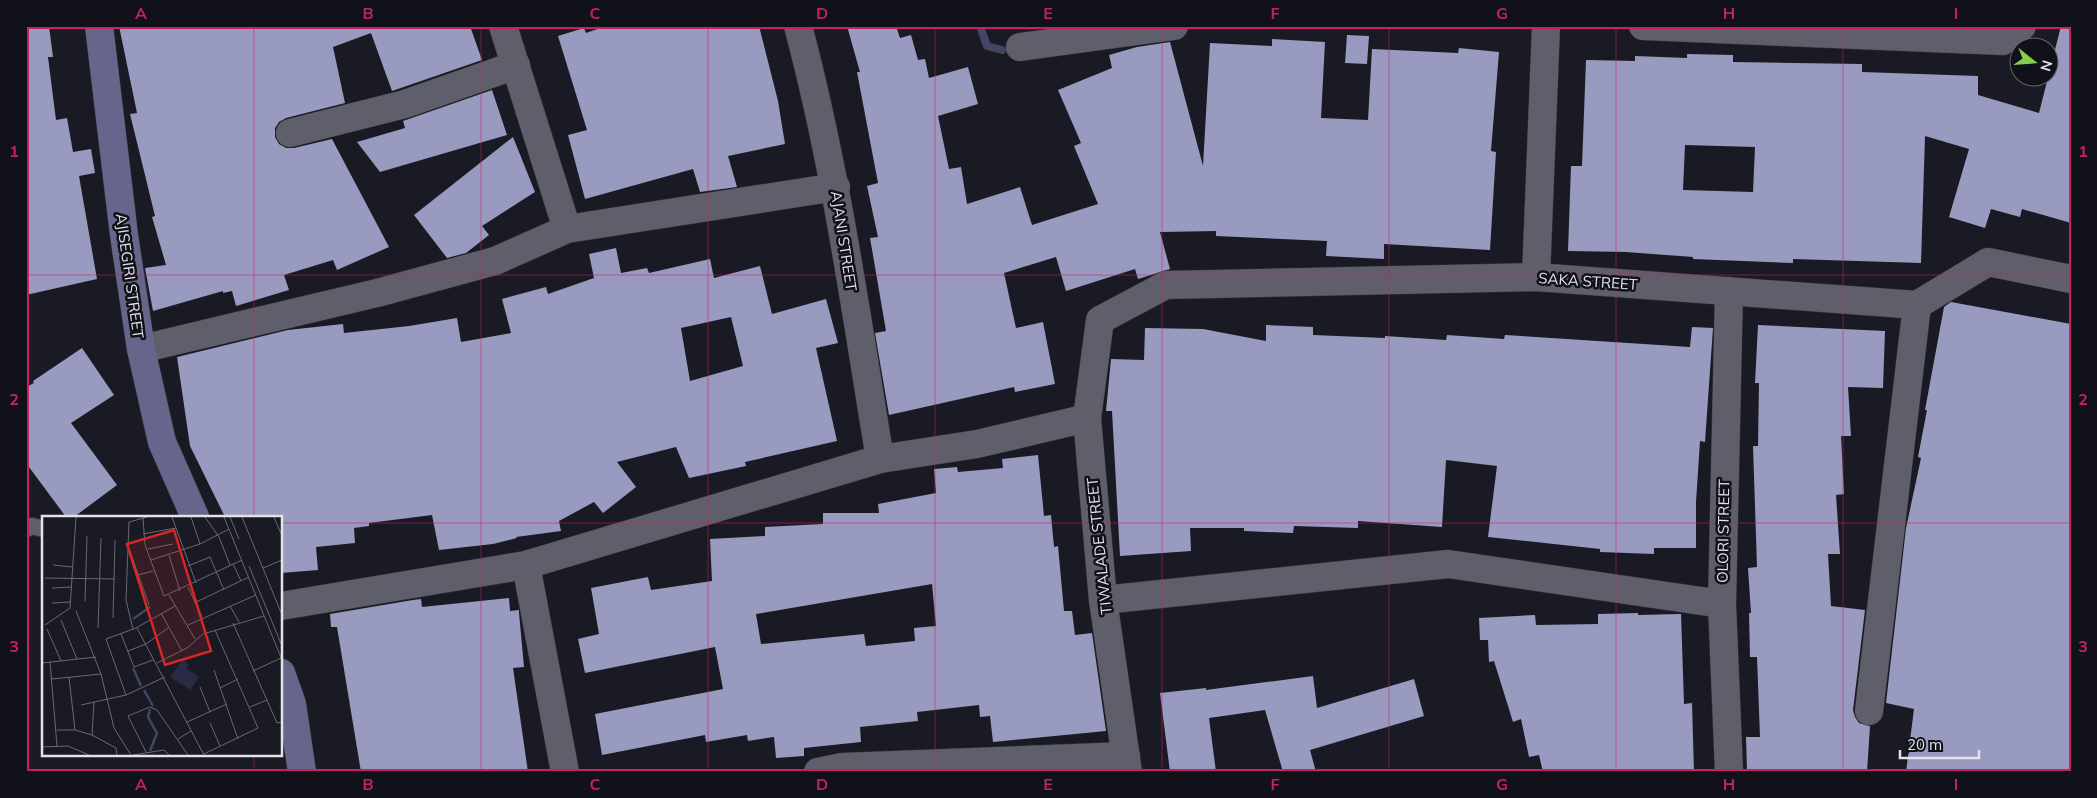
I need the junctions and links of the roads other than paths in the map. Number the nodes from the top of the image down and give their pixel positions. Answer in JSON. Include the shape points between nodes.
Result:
{"nodes":[{"id":1,"x":99,"y":26,"type":"edge"},
{"id":2,"x":503,"y":26,"type":"edge"},
{"id":3,"x":798,"y":26,"type":"edge"},
{"id":4,"x":1174,"y":26,"type":"edge"},
{"id":5,"x":1546,"y":26,"type":"edge"},
{"id":6,"x":1643,"y":26,"type":"edge"},
{"id":7,"x":2022,"y":26,"type":"edge"},
{"id":8,"x":1020,"y":47,"type":"dead end"},
{"id":9,"x":516,"y":65,"type":"junction"},
{"id":10,"x":290,"y":133,"type":"dead end"},
{"id":11,"x":836,"y":187,"type":"junction"},
{"id":12,"x":566,"y":229,"type":"junction"},
{"id":13,"x":1536,"y":277,"type":"junction"},
{"id":14,"x":2071,"y":279,"type":"edge"},
{"id":15,"x":1729,"y":291,"type":"junction"},
{"id":16,"x":1917,"y":305,"type":"junction"},
{"id":17,"x":1100,"y":320,"type":"joint"},
{"id":18,"x":141,"y":349,"type":"junction"},
{"id":19,"x":1087,"y":418,"type":"junction"},
{"id":20,"x":880,"y":459,"type":"junction"},
{"id":21,"x":195,"y":516,"type":"edge"},
{"id":22,"x":42,"y":528,"type":"edge"},
{"id":23,"x":26,"y":529,"type":"edge"},
{"id":24,"x":526,"y":565,"type":"junction"},
{"id":25,"x":1103,"y":600,"type":"junction"},
{"id":26,"x":1722,"y":604,"type":"junction"},
{"id":27,"x":282,"y":606,"type":"edge"},
{"id":28,"x":282,"y":678,"type":"edge"},
{"id":29,"x":287,"y":705,"type":"edge"},
{"id":30,"x":1869,"y":711,"type":"dead end"},
{"id":31,"x":1127,"y":764,"type":"edge"},
{"id":32,"x":834,"y":770,"type":"edge"},
{"id":33,"x":302,"y":772,"type":"edge"},
{"id":34,"x":565,"y":772,"type":"edge"},
{"id":35,"x":1729,"y":772,"type":"edge"}],
"edges":[{"from":1,"to":18,"type":"street","name":"AJISEGIRI STREET"},
{"from":2,"to":9,"type":"street"},
{"from":3,"to":11,"type":"street","name":"AJANI STREET"},
{"from":4,"to":8,"type":"street"},
{"from":5,"to":13,"type":"street"},
{"from":6,"to":7,"type":"street","via":[[2003,41]]},
{"from":9,"to":10,"type":"street","via":[[405,104]]},
{"from":9,"to":12,"type":"street"},
{"from":11,"to":12,"type":"street"},
{"from":11,"to":20,"type":"street","name":"AJANI STREET"},
{"from":12,"to":18,"type":"street","via":[[495,261]]},
{"from":13,"to":15,"type":"street","name":"SAKA STREET"},
{"from":13,"to":17,"type":"street","name":"SAKA STREET","via":[[1166,285]]},
{"from":14,"to":16,"type":"street","via":[[1988,262]]},
{"from":15,"to":16,"type":"street","name":"SAKA STREET"},
{"from":15,"to":26,"type":"street","name":"OLORI STREET"},
{"from":16,"to":30,"type":"street"},
{"from":17,"to":19,"type":"street","name":"TIWALADE STREET"},
{"from":18,"to":21,"type":"street","name":"AJISEGIRI STREET","via":[[162,442]]},
{"from":19,"to":20,"type":"street","via":[[977,444]]},
{"from":19,"to":25,"type":"street","name":"TIWALADE STREET"},
{"from":20,"to":24,"type":"street"},
{"from":22,"to":23,"type":"lane","via":[[32,526]]},
{"from":24,"to":27,"type":"street"},
{"from":24,"to":34,"type":"street"},
{"from":25,"to":26,"type":"street","via":[[1448,564]]},
{"from":25,"to":31,"type":"street","name":"TIWALADE STREET"},
{"from":26,"to":35,"type":"street","name":"OLORI STREET"},
{"from":28,"to":29,"type":"street"},
{"from":29,"to":33,"type":"street"},
{"from":31,"to":32,"type":"street"}]}
